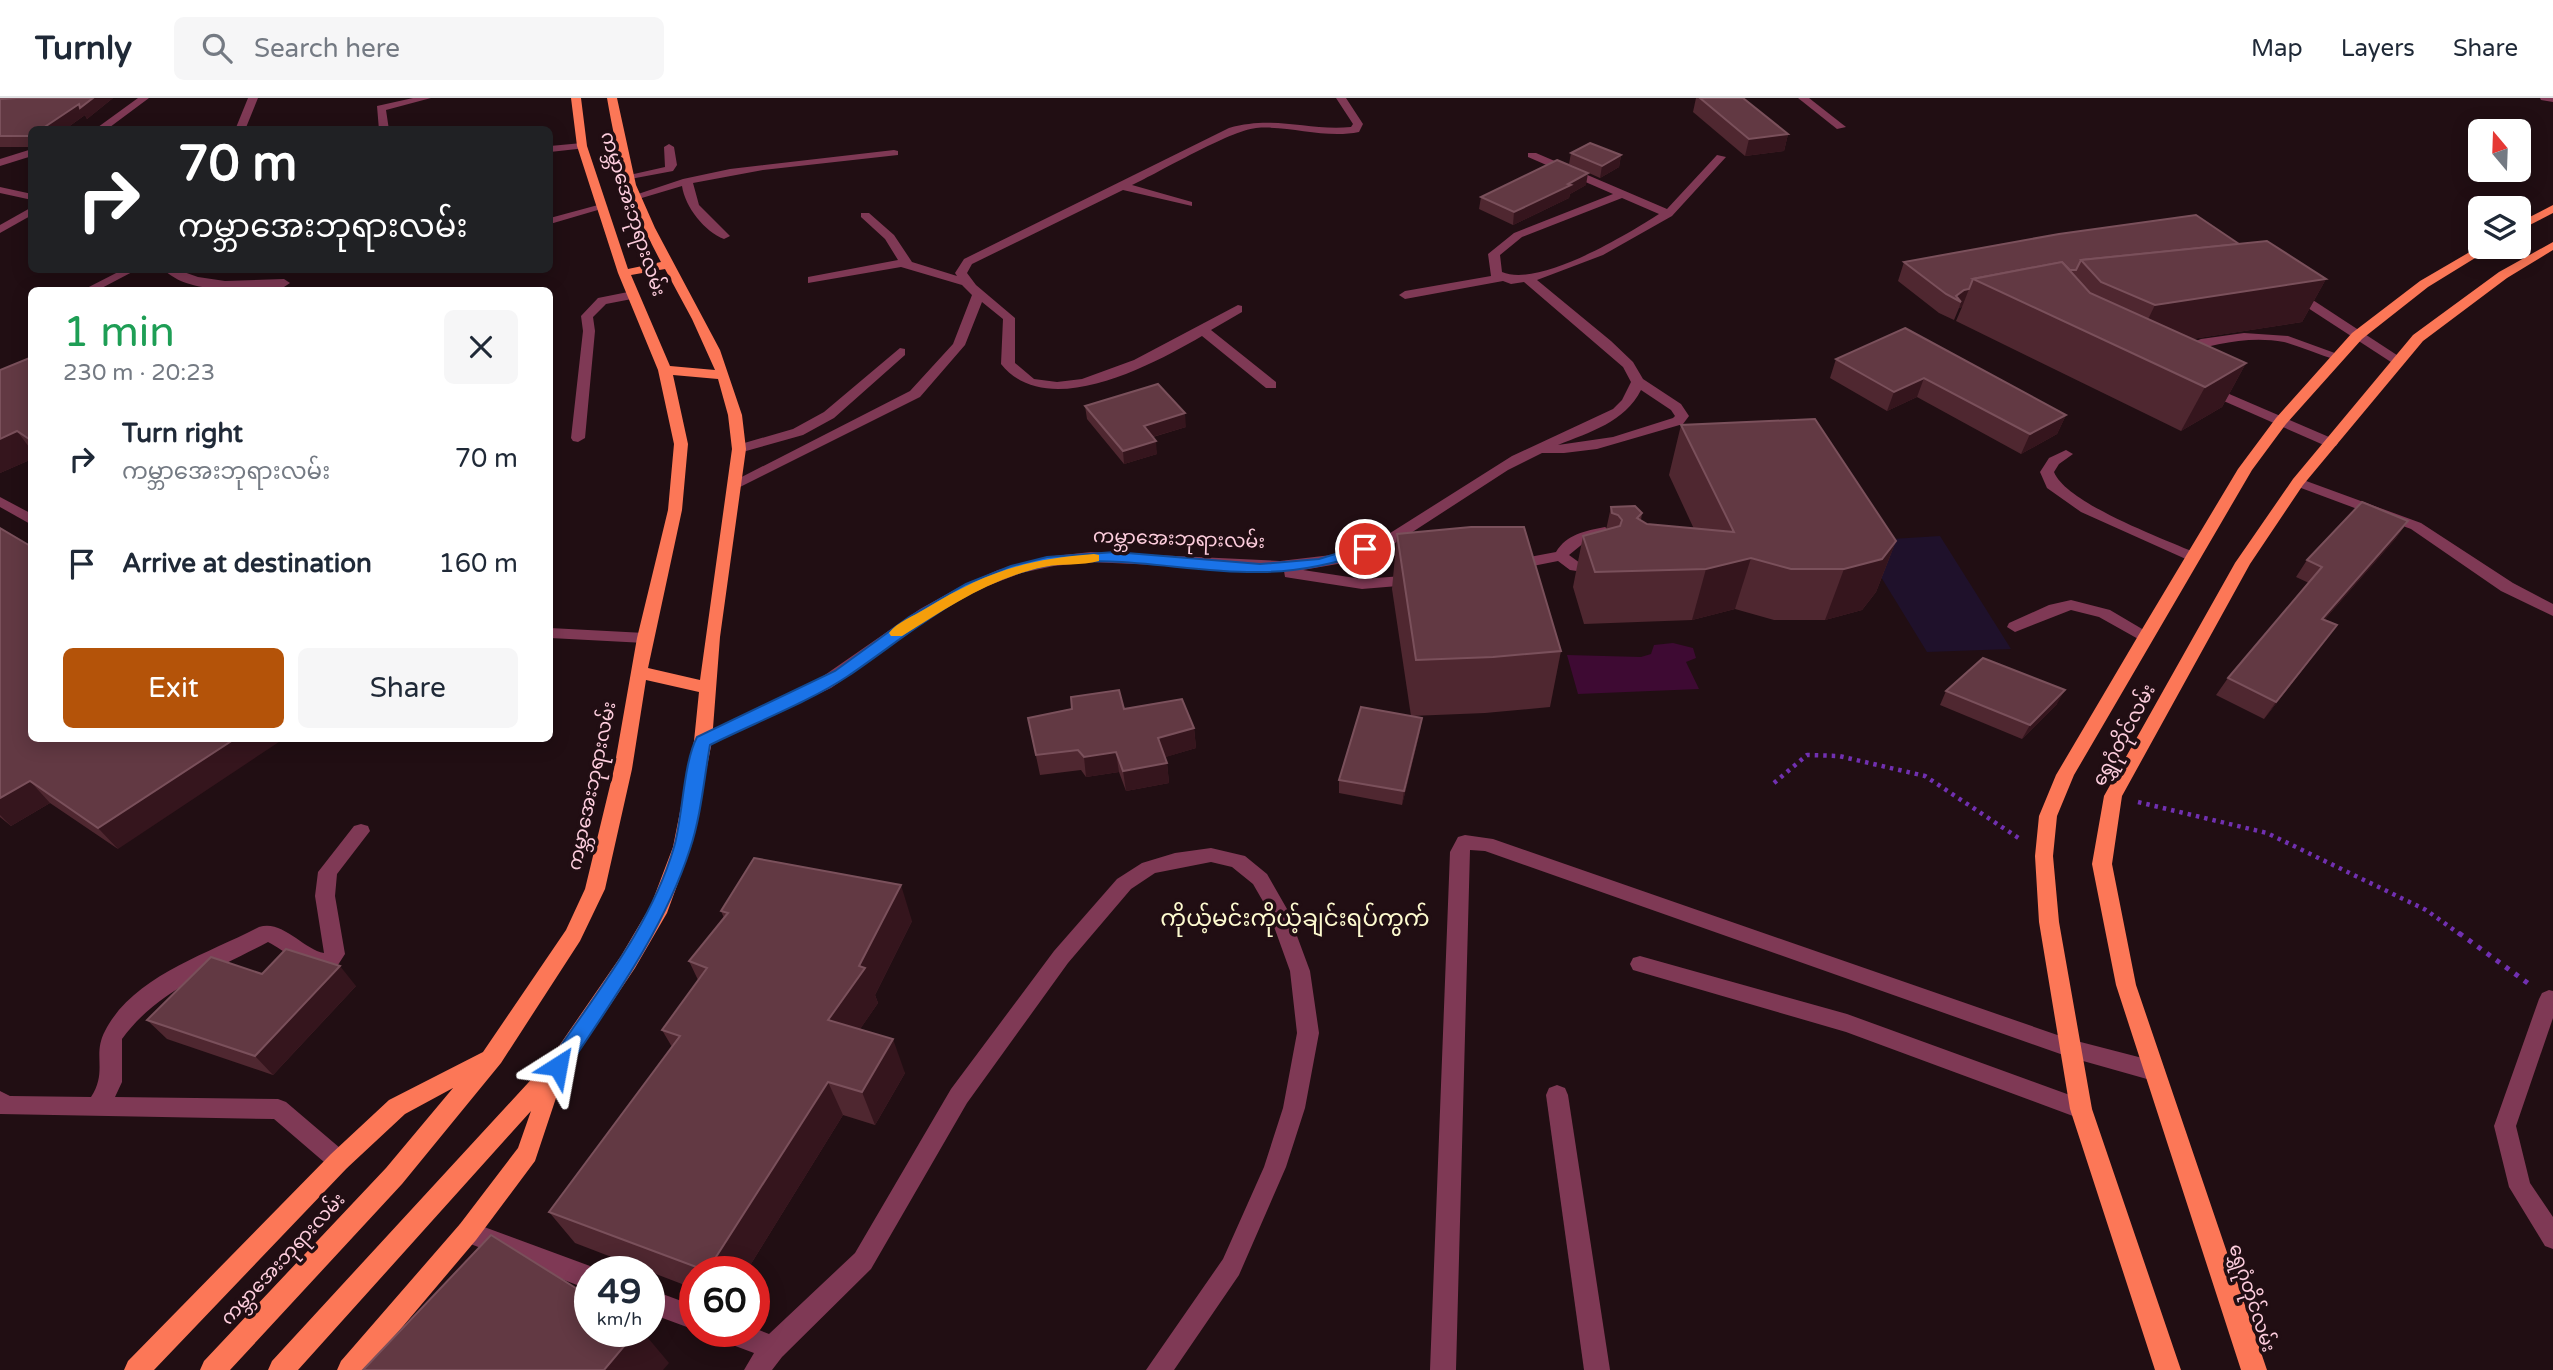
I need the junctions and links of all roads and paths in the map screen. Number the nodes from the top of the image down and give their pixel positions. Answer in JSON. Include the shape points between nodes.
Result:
{"nodes":[{"id":1,"x":144,"y":98,"type":"edge"},
{"id":2,"x":253,"y":98,"type":"edge"},
{"id":3,"x":426,"y":98,"type":"edge"},
{"id":4,"x":576,"y":98,"type":"edge"},
{"id":5,"x":612,"y":98,"type":"edge"},
{"id":6,"x":1341,"y":98,"type":"edge"},
{"id":7,"x":1803,"y":98,"type":"edge"},
{"id":8,"x":105,"y":126,"type":"edge"},
{"id":9,"x":242,"y":126,"type":"edge"},
{"id":10,"x":383,"y":126,"type":"edge"},
{"id":11,"x":1841,"y":127,"type":"dead end"},
{"id":12,"x":582,"y":146,"type":"junction"},
{"id":13,"x":670,"y":147,"type":"dead end"},
{"id":14,"x":553,"y":149,"type":"edge"},
{"id":15,"x":28,"y":153,"type":"edge"},
{"id":16,"x":894,"y":153,"type":"dead end"},
{"id":17,"x":1532,"y":155,"type":"dead end"},
{"id":18,"x":1721,"y":156,"type":"dead end"},
{"id":19,"x":0,"y":163,"type":"edge"},
{"id":20,"x":629,"y":178,"type":"junction"},
{"id":21,"x":687,"y":181,"type":"junction"},
{"id":22,"x":1122,"y":186,"type":"junction"},
{"id":23,"x":0,"y":190,"type":"edge"},
{"id":24,"x":1621,"y":195,"type":"junction"},
{"id":25,"x":28,"y":196,"type":"edge"},
{"id":26,"x":635,"y":197,"type":"junction"},
{"id":27,"x":1188,"y":204,"type":"dead end"},
{"id":28,"x":602,"y":207,"type":"junction"},
{"id":29,"x":2553,"y":208,"type":"edge"},
{"id":30,"x":28,"y":212,"type":"edge"},
{"id":31,"x":1668,"y":214,"type":"junction"},
{"id":32,"x":865,"y":215,"type":"dead end"},
{"id":33,"x":553,"y":219,"type":"edge"},
{"id":34,"x":2531,"y":221,"type":"edge"},
{"id":35,"x":0,"y":230,"type":"edge"},
{"id":36,"x":724,"y":236,"type":"dead end"},
{"id":37,"x":2553,"y":245,"type":"edge"},
{"id":38,"x":2468,"y":258,"type":"edge"},
{"id":39,"x":906,"y":263,"type":"junction"},
{"id":40,"x":670,"y":264,"type":"junction"},
{"id":41,"x":124,"y":273,"type":"edge"},
{"id":42,"x":175,"y":273,"type":"edge"},
{"id":43,"x":624,"y":273,"type":"junction"},
{"id":44,"x":1500,"y":278,"type":"junction"},
{"id":45,"x":812,"y":280,"type":"dead end"},
{"id":46,"x":1530,"y":280,"type":"junction"},
{"id":47,"x":965,"y":282,"type":"junction"},
{"id":48,"x":2277,"y":282,"type":"edge"},
{"id":49,"x":284,"y":283,"type":"dead end"},
{"id":50,"x":95,"y":287,"type":"edge"},
{"id":51,"x":633,"y":295,"type":"junction"},
{"id":52,"x":1405,"y":295,"type":"dead end"},
{"id":53,"x":978,"y":296,"type":"junction"},
{"id":54,"x":1238,"y":309,"type":"dead end"},
{"id":55,"x":1203,"y":330,"type":"junction"},
{"id":56,"x":2357,"y":335,"type":"junction"},
{"id":57,"x":901,"y":352,"type":"dead end"},
{"id":58,"x":2337,"y":356,"type":"junction"},
{"id":59,"x":2161,"y":358,"type":"edge"},
{"id":60,"x":2399,"y":361,"type":"junction"},
{"id":61,"x":665,"y":370,"type":"junction"},
{"id":62,"x":723,"y":375,"type":"junction"},
{"id":63,"x":1638,"y":382,"type":"junction"},
{"id":64,"x":2198,"y":384,"type":"edge"},
{"id":65,"x":1271,"y":385,"type":"dead end"},
{"id":66,"x":2281,"y":421,"type":"junction"},
{"id":67,"x":578,"y":438,"type":"dead end"},
{"id":68,"x":2331,"y":443,"type":"junction"},
{"id":69,"x":739,"y":449,"type":"junction"},
{"id":70,"x":1533,"y":450,"type":"junction"},
{"id":71,"x":2066,"y":454,"type":"dead end"},
{"id":72,"x":2298,"y":482,"type":"junction"},
{"id":73,"x":735,"y":484,"type":"junction"},
{"id":74,"x":0,"y":501,"type":"edge"},
{"id":75,"x":28,"y":518,"type":"edge"},
{"id":76,"x":1622,"y":532,"type":"edge"},
{"id":77,"x":1562,"y":556,"type":"junction"},
{"id":78,"x":2193,"y":556,"type":"junction"},
{"id":79,"x":1260,"y":568,"type":"junction"},
{"id":80,"x":1494,"y":569,"type":"edge"},
{"id":81,"x":1601,"y":572,"type":"edge"},
{"id":82,"x":1427,"y":579,"type":"edge"},
{"id":83,"x":2553,"y":611,"type":"edge"},
{"id":84,"x":2015,"y":627,"type":"dead end"},
{"id":85,"x":553,"y":634,"type":"edge"},
{"id":86,"x":2146,"y":636,"type":"junction"},
{"id":87,"x":645,"y":638,"type":"junction"},
{"id":88,"x":639,"y":672,"type":"junction"},
{"id":89,"x":708,"y":688,"type":"junction"},
{"id":90,"x":703,"y":741,"type":"junction"},
{"id":91,"x":1774,"y":783,"type":"dead end"},
{"id":92,"x":2113,"y":796,"type":"junction"},
{"id":93,"x":361,"y":831,"type":"dead end"},
{"id":94,"x":2044,"y":856,"type":"junction"},
{"id":95,"x":1640,"y":964,"type":"dead end"},
{"id":96,"x":2551,"y":999,"type":"edge"},
{"id":97,"x":2069,"y":1048,"type":"junction"},
{"id":98,"x":493,"y":1056,"type":"junction"},
{"id":99,"x":558,"y":1066,"type":"junction"},
{"id":100,"x":2154,"y":1071,"type":"junction"},
{"id":101,"x":1557,"y":1095,"type":"dead end"},
{"id":102,"x":0,"y":1101,"type":"edge"},
{"id":103,"x":98,"y":1106,"type":"junction"},
{"id":104,"x":2081,"y":1109,"type":"junction"},
{"id":105,"x":339,"y":1161,"type":"junction"},
{"id":106,"x":468,"y":1232,"type":"junction"},
{"id":107,"x":2553,"y":1238,"type":"edge"},
{"id":108,"x":574,"y":1272,"type":"edge"},
{"id":109,"x":770,"y":1347,"type":"edge"},
{"id":110,"x":773,"y":1348,"type":"junction"},
{"id":111,"x":137,"y":1370,"type":"edge"},
{"id":112,"x":213,"y":1370,"type":"edge"},
{"id":113,"x":281,"y":1370,"type":"edge"},
{"id":114,"x":350,"y":1370,"type":"edge"},
{"id":115,"x":757,"y":1370,"type":"edge"},
{"id":116,"x":1159,"y":1370,"type":"edge"},
{"id":117,"x":1443,"y":1370,"type":"edge"},
{"id":118,"x":1597,"y":1370,"type":"edge"},
{"id":119,"x":2168,"y":1370,"type":"edge"},
{"id":120,"x":2254,"y":1370,"type":"edge"}],
"edges":[{"from":1,"to":8,"type":"street"},
{"from":2,"to":9,"type":"street"},
{"from":3,"to":10,"type":"street","via":[[381,108]]},
{"from":4,"to":12,"type":"main road","name":"ကမ္ဘာအေးဘုရားလမ်း"},
{"from":5,"to":20,"type":"main road","name":"ကမ္ဘာအေးဘုရားလမ်း"},
{"from":6,"to":22,"type":"street","via":[[1358,124],[1355,130],[1261,124],[1232,128]]},
{"from":7,"to":11,"type":"street"},
{"from":12,"to":14,"type":"street"},
{"from":12,"to":28,"type":"main road","name":"ကမ္ဘာအေးဘုရားလမ်း"},
{"from":13,"to":20,"type":"street","via":[[669,169]]},
{"from":15,"to":19,"type":"street"},
{"from":16,"to":21,"type":"street","via":[[763,167]]},
{"from":17,"to":24,"type":"street"},
{"from":18,"to":31,"type":"street"},
{"from":20,"to":26,"type":"main road","name":"ကမ္ဘာအေးဘုရားလမ်း"},
{"from":21,"to":26,"type":"street"},
{"from":21,"to":36,"type":"street","via":[[694,209]]},
{"from":22,"to":27,"type":"street"},
{"from":22,"to":47,"type":"street","via":[[968,262],[961,273]]},
{"from":23,"to":25,"type":"street"},
{"from":24,"to":31,"type":"street"},
{"from":24,"to":44,"type":"street","via":[[1504,244],[1492,263]]},
{"from":26,"to":40,"type":"main road","name":"ကမ္ဘာအေးဘုရားလမ်း"},
{"from":28,"to":33,"type":"street"},
{"from":28,"to":43,"type":"main road","name":"ကမ္ဘာအေးဘုရားလမ်း"},
{"from":29,"to":34,"type":"main road"},
{"from":30,"to":35,"type":"street"},
{"from":31,"to":46,"type":"street","via":[[1586,258]]},
{"from":32,"to":39,"type":"street","via":[[890,237]]},
{"from":37,"to":60,"type":"main road","name":"ရွှေဂုံတိုင်လမ်း","via":[[2502,275],[2418,338]]},
{"from":38,"to":56,"type":"main road","name":"ရွှေဂုံတိုင်လမ်း","via":[[2424,284]]},
{"from":39,"to":45,"type":"street"},
{"from":39,"to":47,"type":"street"},
{"from":40,"to":43,"type":"main road"},
{"from":40,"to":62,"type":"main road","name":"ကမ္ဘာအေးဘုရားလမ်း"},
{"from":41,"to":50,"type":"street"},
{"from":42,"to":49,"type":"street","via":[[217,283]]},
{"from":43,"to":51,"type":"main road","name":"ကမ္ဘာအေးဘုရားလမ်း"},
{"from":44,"to":46,"type":"street"},
{"from":44,"to":52,"type":"street"},
{"from":46,"to":63,"type":"street","via":[[1606,344]]},
{"from":47,"to":53,"type":"street"},
{"from":48,"to":56,"type":"street"},
{"from":51,"to":61,"type":"main road","name":"ကမ္ဘာအေးဘုရားလမ်း"},
{"from":51,"to":67,"type":"street","via":[[602,301],[587,316]]},
{"from":53,"to":55,"type":"street","via":[[1009,318],[1008,364],[1031,383],[1055,386],[1098,381]]},
{"from":53,"to":73,"type":"street","via":[[959,345],[915,394]]},
{"from":54,"to":55,"type":"street"},
{"from":55,"to":65,"type":"street"},
{"from":56,"to":58,"type":"main road","name":"ရွှေဂုံတိုင်လမ်း"},
{"from":56,"to":60,"type":"street"},
{"from":57,"to":69,"type":"street","via":[[829,415],[798,432]]},
{"from":58,"to":59,"type":"street","via":[[2278,337],[2252,337],[2192,344]]},
{"from":58,"to":66,"type":"main road","name":"ရွှေဂုံတိုင်လမ်း"},
{"from":60,"to":68,"type":"main road","name":"ရွှေဂုံတိုင်လမ်း"},
{"from":61,"to":62,"type":"main road"},
{"from":61,"to":87,"type":"main road","name":"ကမ္ဘာအေးဘုရားလမ်း","via":[[681,444],[675,510]]},
{"from":62,"to":69,"type":"main road","name":"ကမ္ဘာအေးဘုရားလမ်း","via":[[738,427]]},
{"from":63,"to":70,"type":"street","name":"ကမ္ဘာအေးဘုရားလမ်း","via":[[1618,411]]},
{"from":63,"to":70,"type":"street","via":[[1676,407],[1682,416],[1678,421],[1591,447]]},
{"from":64,"to":66,"type":"street"},
{"from":66,"to":68,"type":"street"},
{"from":66,"to":78,"type":"main road","name":"ရွှေဂုံတိုင်လမ်း","via":[[2245,469]]},
{"from":68,"to":72,"type":"main road","name":"ရွှေဂုံတိုင်လမ်း"},
{"from":69,"to":73,"type":"main road","name":"ကမ္ဘာအေးဘုရားလမ်း"},
{"from":70,"to":79,"type":"street","name":"ကမ္ဘာအေးဘုရားလမ်း","via":[[1429,518],[1365,549],[1320,564]]},
{"from":71,"to":78,"type":"street","via":[[2047,472],[2052,485],[2085,509]]},
{"from":72,"to":83,"type":"street","via":[[2417,526],[2507,587]]},
{"from":72,"to":92,"type":"main road","name":"ရွှေဂုံတိုင်လမ်း","via":[[2243,563]]},
{"from":73,"to":89,"type":"main road","name":"ကမ္ဘာအေးဘုရားလမ်း"},
{"from":74,"to":75,"type":"street"},
{"from":76,"to":77,"type":"street","via":[[1583,536],[1567,544]]},
{"from":77,"to":80,"type":"street"},
{"from":77,"to":81,"type":"street","via":[[1576,567]]},
{"from":78,"to":86,"type":"main road","name":"ရွှေဂုံတိုင်လမ်း"},
{"from":79,"to":82,"type":"street","via":[[1362,584]]},
{"from":79,"to":90,"type":"street","name":"ကမ္ဘာအေးဘုရားလမ်း","via":[[1115,557],[1047,561],[1016,569],[971,587],[914,620],[840,674]]},
{"from":84,"to":86,"type":"street","via":[[2062,606],[2078,606]]},
{"from":85,"to":87,"type":"street"},
{"from":86,"to":94,"type":"main road","name":"ရွှေဂုံတိုင်လမ်း","via":[[2066,775],[2048,816]]},
{"from":87,"to":88,"type":"main road","name":"ကမ္ဘာအေးဘုရားလမ်း"},
{"from":88,"to":89,"type":"main road"},
{"from":88,"to":98,"type":"main road","name":"ကမ္ဘာအေးဘုရားလမ်း","via":[[623,769],[595,889],[573,935]]},
{"from":89,"to":90,"type":"main road","name":"ကမ္ဘာအေးဘုရားလမ်း"},
{"from":90,"to":99,"type":"main road","name":"ကမ္ဘာအေးဘုရားလမ်း","via":[[682,847],[660,906]]},
{"from":91,"to":94,"type":"path","via":[[1807,755],[1839,756],[1926,776]]},
{"from":92,"to":96,"type":"path","via":[[2267,832],[2426,910]]},
{"from":92,"to":100,"type":"main road","name":"ရွှေဂုံတိုင်လမ်း","via":[[2102,864],[2126,985]]},
{"from":93,"to":103,"type":"street","via":[[328,872],[325,896],[335,954],[329,962],[319,962],[266,933],[164,986],[133,1010],[113,1035],[108,1061],[111,1082]]},
{"from":94,"to":97,"type":"main road","name":"ရွှေဂုံတိုင်လမ်း","via":[[2049,922]]},
{"from":95,"to":104,"type":"street","via":[[1847,1023]]},
{"from":96,"to":107,"type":"street","via":[[2505,1126],[2520,1186]]},
{"from":97,"to":100,"type":"street"},
{"from":97,"to":104,"type":"main road","name":"ရွှေဂုံတိုင်လမ်း"},
{"from":97,"to":117,"type":"street","via":[[1486,844],[1465,842],[1459,852]]},
{"from":98,"to":105,"type":"main road","via":[[397,1107]]},
{"from":98,"to":112,"type":"main road","name":"ကမ္ဘာအေးဘုရားလမ်း","via":[[394,1176]]},
{"from":99,"to":106,"type":"main road","via":[[527,1154]]},
{"from":99,"to":113,"type":"main road","name":"ကမ္ဘာအေးဘုရားလမ်း"},
{"from":100,"to":120,"type":"main road","name":"ရွှေဂုံတိုင်လမ်း"},
{"from":101,"to":118,"type":"street"},
{"from":102,"to":103,"type":"street","via":[[5,1106]]},
{"from":103,"to":105,"type":"street","via":[[278,1110]]},
{"from":104,"to":119,"type":"main road","name":"ရွှေဂုံတိုင်လမ်း"},
{"from":105,"to":111,"type":"main road"},
{"from":106,"to":108,"type":"street"},
{"from":106,"to":114,"type":"main road"},
{"from":109,"to":110,"type":"street"},
{"from":110,"to":115,"type":"street"},
{"from":110,"to":116,"type":"street","via":[[863,1261],[959,1096],[1061,957],[1124,884],[1149,868],[1211,855],[1238,861],[1260,878],[1277,909],[1300,971],[1308,1033],[1294,1108],[1275,1167],[1231,1267]]}]}
